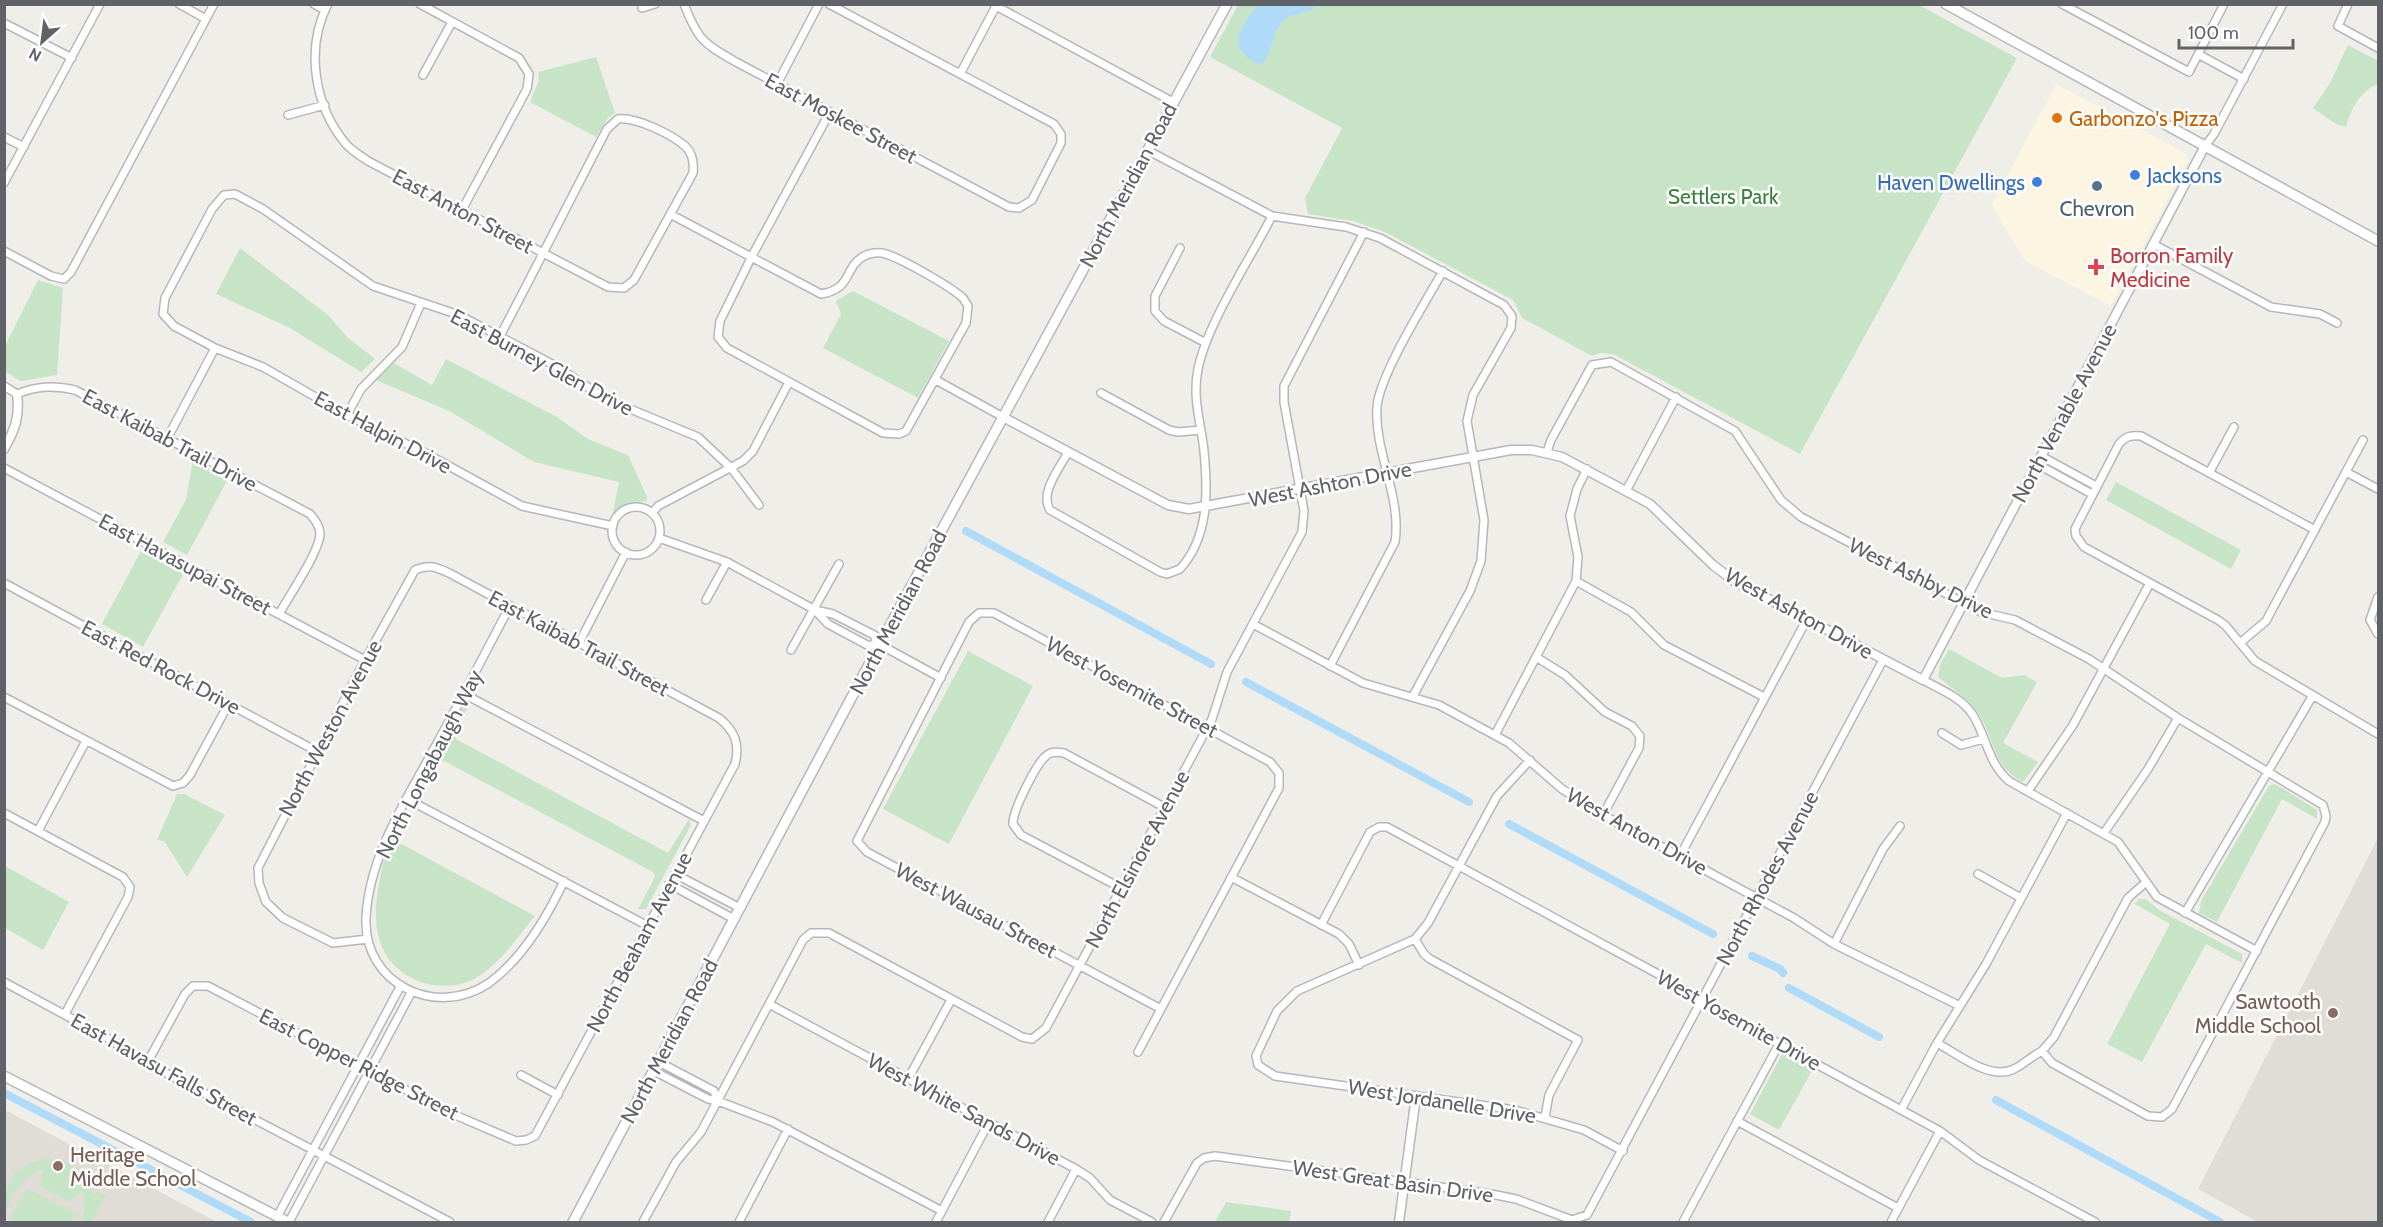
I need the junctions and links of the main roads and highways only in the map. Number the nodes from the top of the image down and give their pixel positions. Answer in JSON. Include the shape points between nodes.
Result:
{"nodes":[{"id":1,"x":1227,"y":4,"type":"edge"},
{"id":2,"x":1946,"y":4,"type":"edge"},
{"id":3,"x":2379,"y":241,"type":"edge"},
{"id":4,"x":4,"y":1076,"type":"edge"},
{"id":5,"x":289,"y":1222,"type":"edge"},
{"id":6,"x":573,"y":1222,"type":"edge"}],
"edges":[{"from":1,"to":6,"type":"main road","name":"North Meridian Road","via":[[878,644]]},
{"from":2,"to":3,"type":"main road"},
{"from":4,"to":5,"type":"main road"}]}
